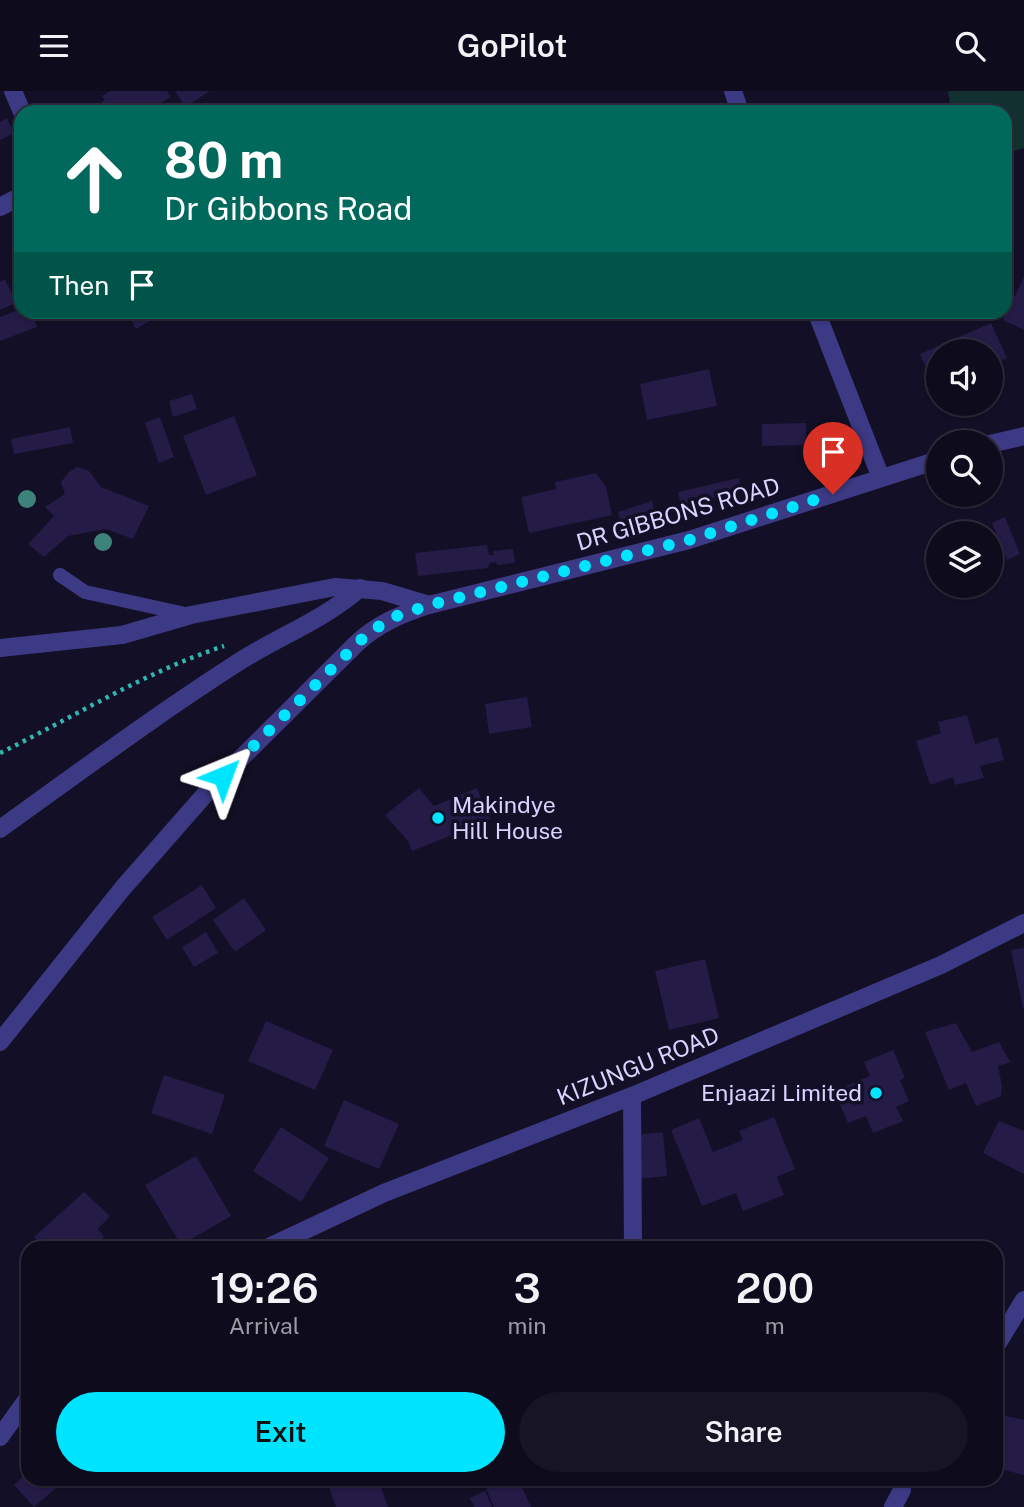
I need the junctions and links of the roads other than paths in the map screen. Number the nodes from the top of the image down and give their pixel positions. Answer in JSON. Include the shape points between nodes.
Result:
{"nodes":[{"id":1,"x":819,"y":319,"type":"edge"},
{"id":2,"x":1024,"y":436,"type":"edge"},
{"id":3,"x":1003,"y":442,"type":"edge"},
{"id":4,"x":926,"y":464,"type":"edge"},
{"id":5,"x":881,"y":478,"type":"junction"},
{"id":6,"x":60,"y":575,"type":"dead end"},
{"id":7,"x":360,"y":588,"type":"junction"},
{"id":8,"x":429,"y":605,"type":"junction"},
{"id":9,"x":191,"y":615,"type":"junction"},
{"id":10,"x":0,"y":649,"type":"edge"},
{"id":11,"x":0,"y":829,"type":"edge"},
{"id":12,"x":1024,"y":923,"type":"edge"},
{"id":13,"x":0,"y":1042,"type":"edge"},
{"id":14,"x":632,"y":1096,"type":"junction"},
{"id":15,"x":282,"y":1241,"type":"edge"},
{"id":16,"x":633,"y":1241,"type":"edge"},
{"id":17,"x":1024,"y":1300,"type":"edge"},
{"id":18,"x":1003,"y":1334,"type":"edge"},
{"id":19,"x":21,"y":1408,"type":"edge"},
{"id":20,"x":0,"y":1437,"type":"edge"},
{"id":21,"x":902,"y":1490,"type":"dead end"},
{"id":22,"x":893,"y":1507,"type":"edge"}],
"edges":[{"from":1,"to":5,"type":"street"},
{"from":2,"to":3,"type":"street"},
{"from":4,"to":5,"type":"street","name":"DR GIBBONS ROAD"},
{"from":5,"to":8,"type":"street","name":"DR GIBBONS ROAD","via":[[689,540]]},
{"from":6,"to":9,"type":"lane","via":[[85,592]]},
{"from":7,"to":8,"type":"street"},
{"from":7,"to":9,"type":"street","via":[[306,591]]},
{"from":7,"to":11,"type":"street","via":[[177,703]]},
{"from":8,"to":13,"type":"street","name":"DR GIBBONS ROAD","via":[[391,618],[365,636],[268,729],[122,889]]},
{"from":9,"to":10,"type":"street","via":[[122,635]]},
{"from":12,"to":14,"type":"street","name":"KIZUNGU ROAD","via":[[941,965]]},
{"from":14,"to":15,"type":"street","name":"KIZUNGU ROAD","via":[[384,1193]]},
{"from":14,"to":16,"type":"street"},
{"from":17,"to":18,"type":"street"},
{"from":19,"to":20,"type":"street"},
{"from":21,"to":22,"type":"street"}]}
